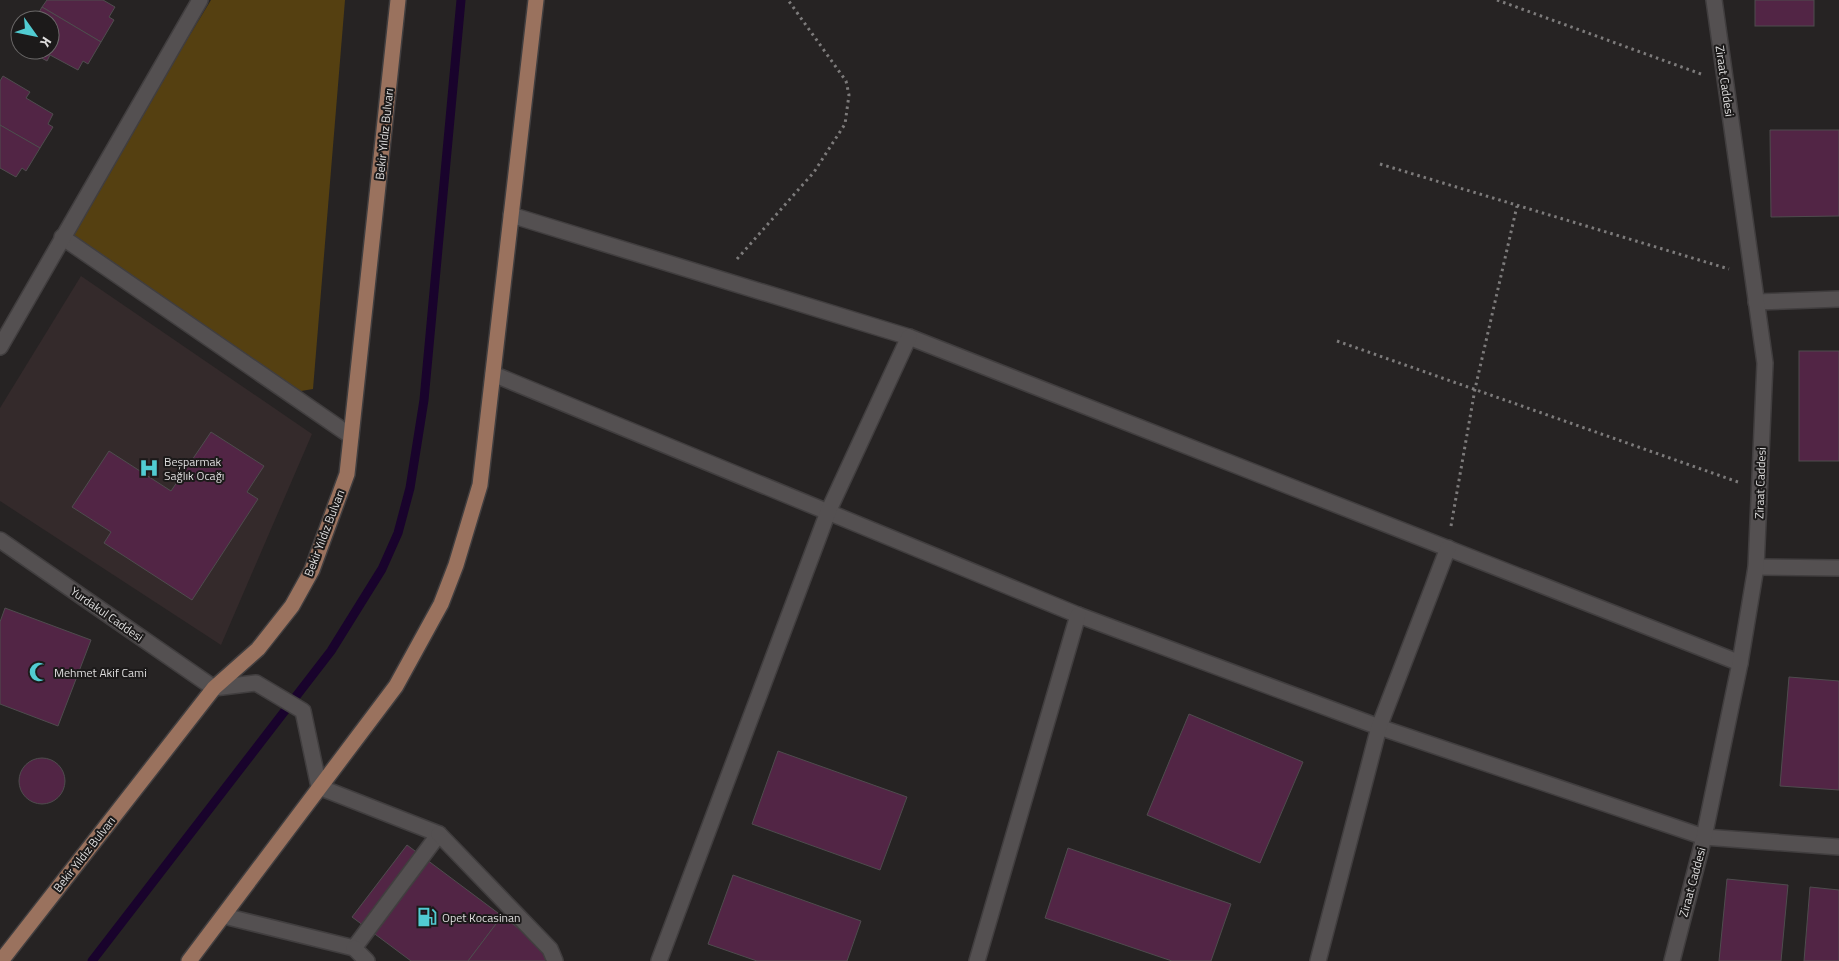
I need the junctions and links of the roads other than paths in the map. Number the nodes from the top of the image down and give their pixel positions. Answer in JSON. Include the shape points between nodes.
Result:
{"nodes":[{"id":1,"x":200,"y":0,"type":"edge"},
{"id":2,"x":398,"y":0,"type":"edge"},
{"id":3,"x":536,"y":0,"type":"edge"},
{"id":4,"x":1714,"y":0,"type":"edge"},
{"id":5,"x":511,"y":214,"type":"junction"},
{"id":6,"x":62,"y":238,"type":"junction"},
{"id":7,"x":1839,"y":299,"type":"edge"},
{"id":8,"x":1756,"y":302,"type":"junction"},
{"id":9,"x":909,"y":337,"type":"junction"},
{"id":10,"x":0,"y":348,"type":"edge"},
{"id":11,"x":493,"y":374,"type":"junction"},
{"id":12,"x":351,"y":436,"type":"junction"},
{"id":13,"x":828,"y":512,"type":"junction"},
{"id":14,"x":0,"y":540,"type":"edge"},
{"id":15,"x":1448,"y":548,"type":"junction"},
{"id":16,"x":1756,"y":567,"type":"junction"},
{"id":17,"x":1839,"y":568,"type":"edge"},
{"id":18,"x":1078,"y":615,"type":"junction"},
{"id":19,"x":1740,"y":663,"type":"junction"},
{"id":20,"x":214,"y":688,"type":"junction"},
{"id":21,"x":1379,"y":727,"type":"junction"},
{"id":22,"x":319,"y":787,"type":"junction"},
{"id":23,"x":439,"y":834,"type":"junction"},
{"id":24,"x":1704,"y":836,"type":"junction"},
{"id":25,"x":1839,"y":847,"type":"edge"},
{"id":26,"x":224,"y":916,"type":"junction"},
{"id":27,"x":354,"y":948,"type":"junction"},
{"id":28,"x":1,"y":961,"type":"edge"},
{"id":29,"x":190,"y":961,"type":"edge"},
{"id":30,"x":367,"y":961,"type":"edge"},
{"id":31,"x":554,"y":961,"type":"edge"},
{"id":32,"x":659,"y":961,"type":"edge"},
{"id":33,"x":977,"y":961,"type":"edge"},
{"id":34,"x":1318,"y":961,"type":"edge"},
{"id":35,"x":1672,"y":961,"type":"edge"}],
"edges":[{"from":1,"to":6,"type":"street"},
{"from":2,"to":12,"type":"main road","name":"Bekir Yıldız Bulvarı"},
{"from":3,"to":5,"type":"main road"},
{"from":4,"to":8,"type":"street","name":"Ziraat Caddesi"},
{"from":5,"to":9,"type":"street"},
{"from":5,"to":11,"type":"main road"},
{"from":6,"to":10,"type":"street"},
{"from":6,"to":12,"type":"street"},
{"from":7,"to":8,"type":"street"},
{"from":8,"to":16,"type":"street","name":"Ziraat Caddesi","via":[[1765,363]]},
{"from":9,"to":13,"type":"street"},
{"from":9,"to":15,"type":"street"},
{"from":11,"to":13,"type":"street"},
{"from":11,"to":22,"type":"main road","via":[[480,485],[470,526],[441,604],[396,686]]},
{"from":12,"to":20,"type":"main road","name":"Bekir Yıldız Bulvarı","via":[[347,474],[312,570],[292,606],[258,649]]},
{"from":13,"to":18,"type":"street"},
{"from":13,"to":32,"type":"street"},
{"from":14,"to":20,"type":"street","name":"Yurdakul Caddesi"},
{"from":15,"to":19,"type":"street"},
{"from":15,"to":21,"type":"street"},
{"from":16,"to":17,"type":"street"},
{"from":16,"to":19,"type":"street","name":"Ziraat Caddesi"},
{"from":18,"to":21,"type":"street"},
{"from":18,"to":33,"type":"street"},
{"from":19,"to":24,"type":"street","name":"Ziraat Caddesi"},
{"from":20,"to":22,"type":"street","via":[[256,683],[303,711]]},
{"from":20,"to":28,"type":"main road","name":"Bekir Yıldız Bulvarı"},
{"from":21,"to":24,"type":"street"},
{"from":21,"to":34,"type":"street"},
{"from":22,"to":23,"type":"street"},
{"from":22,"to":26,"type":"main road"},
{"from":23,"to":27,"type":"street"},
{"from":23,"to":31,"type":"street","via":[[550,949]]},
{"from":24,"to":25,"type":"street"},
{"from":24,"to":35,"type":"street","name":"Ziraat Caddesi"},
{"from":26,"to":27,"type":"street"},
{"from":26,"to":29,"type":"main road"},
{"from":27,"to":30,"type":"street"}]}
